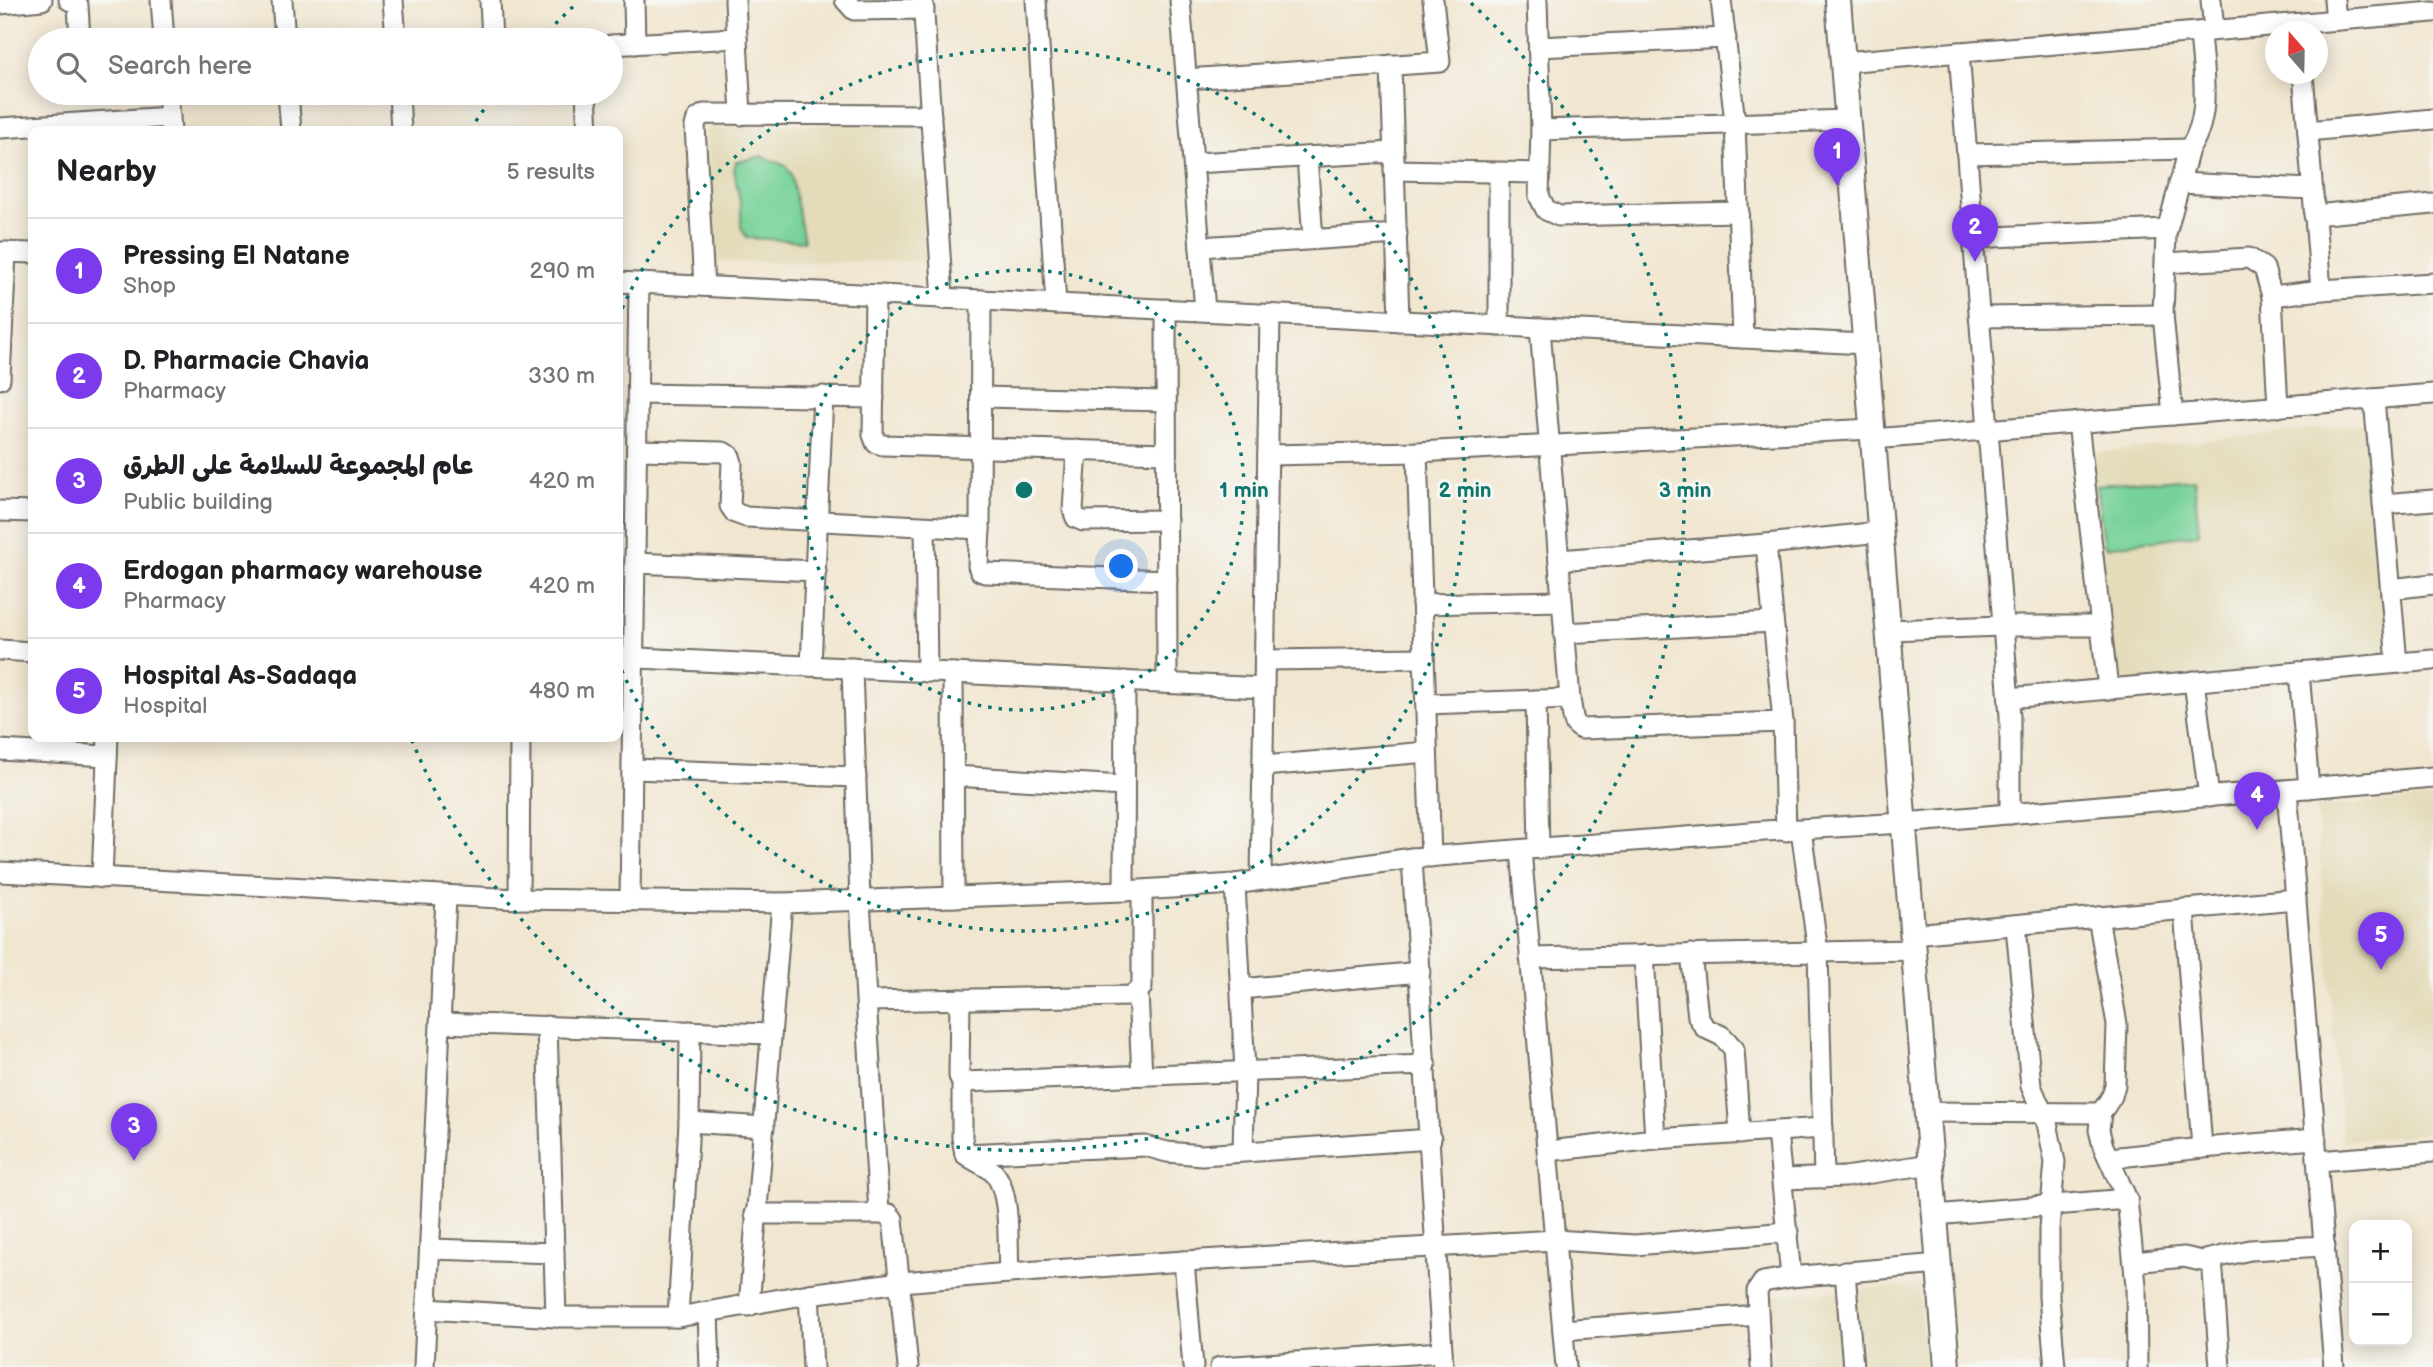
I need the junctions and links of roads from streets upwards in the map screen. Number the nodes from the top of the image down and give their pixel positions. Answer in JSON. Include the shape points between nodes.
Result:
{"nodes":[{"id":1,"x":42,"y":0,"type":"edge"},
{"id":2,"x":69,"y":0,"type":"edge"},
{"id":3,"x":161,"y":0,"type":"edge"},
{"id":4,"x":282,"y":0,"type":"edge"},
{"id":5,"x":393,"y":0,"type":"edge"},
{"id":6,"x":490,"y":0,"type":"edge"},
{"id":7,"x":634,"y":0,"type":"edge"},
{"id":8,"x":735,"y":0,"type":"edge"},
{"id":9,"x":845,"y":0,"type":"edge"},
{"id":10,"x":1036,"y":0,"type":"edge"},
{"id":11,"x":1180,"y":0,"type":"edge"},
{"id":12,"x":1433,"y":0,"type":"edge"},
{"id":13,"x":1538,"y":0,"type":"edge"},
{"id":14,"x":1721,"y":0,"type":"edge"},
{"id":15,"x":1838,"y":0,"type":"edge"},
{"id":16,"x":2211,"y":0,"type":"edge"},
{"id":17,"x":2334,"y":0,"type":"edge"},
{"id":18,"x":0,"y":4,"type":"edge"},
{"id":19,"x":923,"y":4,"type":"edge"},
{"id":20,"x":2433,"y":12,"type":"edge"},
{"id":21,"x":2336,"y":20,"type":"junction"},
{"id":22,"x":2328,"y":22,"type":"edge"},
{"id":23,"x":79,"y":28,"type":"edge"},
{"id":24,"x":163,"y":28,"type":"edge"},
{"id":25,"x":284,"y":28,"type":"edge"},
{"id":26,"x":395,"y":28,"type":"edge"},
{"id":27,"x":491,"y":28,"type":"edge"},
{"id":28,"x":2265,"y":28,"type":"edge"},
{"id":29,"x":2207,"y":31,"type":"junction"},
{"id":30,"x":737,"y":38,"type":"junction"},
{"id":31,"x":1726,"y":38,"type":"junction"},
{"id":32,"x":635,"y":44,"type":"junction"},
{"id":33,"x":623,"y":45,"type":"edge"},
{"id":34,"x":1539,"y":47,"type":"junction"},
{"id":35,"x":1959,"y":52,"type":"junction"},
{"id":36,"x":1843,"y":62,"type":"junction"},
{"id":37,"x":1391,"y":65,"type":"junction"},
{"id":38,"x":1186,"y":79,"type":"junction"},
{"id":39,"x":2304,"y":84,"type":"edge"},
{"id":40,"x":169,"y":105,"type":"edge"},
{"id":41,"x":289,"y":105,"type":"edge"},
{"id":42,"x":400,"y":105,"type":"edge"},
{"id":43,"x":587,"y":105,"type":"edge"},
{"id":44,"x":931,"y":114,"type":"junction"},
{"id":45,"x":741,"y":115,"type":"junction"},
{"id":46,"x":2433,"y":118,"type":"edge"},
{"id":47,"x":1847,"y":120,"type":"junction"},
{"id":48,"x":1735,"y":122,"type":"junction"},
{"id":49,"x":170,"y":124,"type":"edge"},
{"id":50,"x":85,"y":126,"type":"edge"},
{"id":51,"x":291,"y":126,"type":"edge"},
{"id":52,"x":401,"y":126,"type":"edge"},
{"id":53,"x":588,"y":126,"type":"edge"},
{"id":54,"x":28,"y":127,"type":"edge"},
{"id":55,"x":0,"y":128,"type":"edge"},
{"id":56,"x":1541,"y":130,"type":"junction"},
{"id":57,"x":2308,"y":131,"type":"junction"},
{"id":58,"x":2189,"y":149,"type":"junction"},
{"id":59,"x":1967,"y":154,"type":"junction"},
{"id":60,"x":1307,"y":157,"type":"junction"},
{"id":61,"x":1394,"y":161,"type":"junction"},
{"id":62,"x":1194,"y":163,"type":"junction"},
{"id":63,"x":1499,"y":173,"type":"junction"},
{"id":64,"x":1540,"y":173,"type":"junction"},
{"id":65,"x":2179,"y":183,"type":"junction"},
{"id":66,"x":2312,"y":189,"type":"junction"},
{"id":67,"x":2433,"y":204,"type":"edge"},
{"id":68,"x":1739,"y":212,"type":"junction"},
{"id":69,"x":2314,"y":215,"type":"junction"},
{"id":70,"x":2167,"y":229,"type":"junction"},
{"id":71,"x":1396,"y":234,"type":"junction"},
{"id":72,"x":1973,"y":238,"type":"junction"},
{"id":73,"x":1313,"y":239,"type":"junction"},
{"id":74,"x":1200,"y":247,"type":"junction"},
{"id":75,"x":3,"y":252,"type":"edge"},
{"id":76,"x":28,"y":253,"type":"edge"},
{"id":77,"x":2166,"y":263,"type":"junction"},
{"id":78,"x":623,"y":282,"type":"edge"},
{"id":79,"x":639,"y":283,"type":"junction"},
{"id":80,"x":2433,"y":283,"type":"edge"},
{"id":81,"x":705,"y":286,"type":"junction"},
{"id":82,"x":2320,"y":290,"type":"junction"},
{"id":83,"x":875,"y":295,"type":"junction"},
{"id":84,"x":2272,"y":296,"type":"junction"},
{"id":85,"x":943,"y":299,"type":"junction"},
{"id":86,"x":981,"y":300,"type":"junction"},
{"id":87,"x":1056,"y":304,"type":"junction"},
{"id":88,"x":1166,"y":309,"type":"junction"},
{"id":89,"x":1205,"y":311,"type":"junction"},
{"id":90,"x":1270,"y":314,"type":"junction"},
{"id":91,"x":2163,"y":315,"type":"junction"},
{"id":92,"x":1979,"y":317,"type":"junction"},
{"id":93,"x":1399,"y":321,"type":"junction"},
{"id":94,"x":1499,"y":326,"type":"junction"},
{"id":95,"x":1540,"y":328,"type":"junction"},
{"id":96,"x":1743,"y":338,"type":"junction"},
{"id":97,"x":1865,"y":344,"type":"junction"},
{"id":98,"x":0,"y":379,"type":"edge"},
{"id":99,"x":638,"y":394,"type":"junction"},
{"id":100,"x":2433,"y":394,"type":"edge"},
{"id":101,"x":823,"y":396,"type":"junction"},
{"id":102,"x":981,"y":397,"type":"junction"},
{"id":103,"x":874,"y":398,"type":"junction"},
{"id":104,"x":2374,"y":399,"type":"junction"},
{"id":105,"x":1166,"y":401,"type":"junction"},
{"id":106,"x":2278,"y":407,"type":"junction"},
{"id":107,"x":2173,"y":415,"type":"junction"},
{"id":108,"x":2078,"y":422,"type":"junction"},
{"id":109,"x":1988,"y":430,"type":"junction"},
{"id":110,"x":1872,"y":434,"type":"junction"},
{"id":111,"x":1549,"y":446,"type":"junction"},
{"id":112,"x":980,"y":447,"type":"junction"},
{"id":113,"x":638,"y":450,"type":"junction"},
{"id":114,"x":1077,"y":450,"type":"junction"},
{"id":115,"x":1417,"y":452,"type":"junction"},
{"id":116,"x":1166,"y":453,"type":"junction"},
{"id":117,"x":1268,"y":455,"type":"junction"},
{"id":118,"x":2433,"y":500,"type":"edge"},
{"id":119,"x":2384,"y":504,"type":"junction"},
{"id":120,"x":0,"y":511,"type":"edge"},
{"id":121,"x":28,"y":512,"type":"edge"},
{"id":122,"x":1167,"y":520,"type":"junction"},
{"id":123,"x":816,"y":522,"type":"junction"},
{"id":124,"x":925,"y":527,"type":"junction"},
{"id":125,"x":980,"y":529,"type":"junction"},
{"id":126,"x":1880,"y":532,"type":"junction"},
{"id":127,"x":1766,"y":544,"type":"junction"},
{"id":128,"x":1559,"y":560,"type":"junction"},
{"id":129,"x":635,"y":563,"type":"junction"},
{"id":130,"x":816,"y":571,"type":"junction"},
{"id":131,"x":1167,"y":580,"type":"junction"},
{"id":132,"x":2433,"y":584,"type":"edge"},
{"id":133,"x":2391,"y":589,"type":"junction"},
{"id":134,"x":1562,"y":601,"type":"junction"},
{"id":135,"x":1422,"y":604,"type":"junction"},
{"id":136,"x":1773,"y":622,"type":"junction"},
{"id":137,"x":2003,"y":626,"type":"junction"},
{"id":138,"x":2101,"y":626,"type":"junction"},
{"id":139,"x":1888,"y":630,"type":"junction"},
{"id":140,"x":1564,"y":633,"type":"junction"},
{"id":141,"x":0,"y":650,"type":"edge"},
{"id":142,"x":28,"y":652,"type":"edge"},
{"id":143,"x":626,"y":657,"type":"edge"},
{"id":144,"x":1424,"y":657,"type":"junction"},
{"id":145,"x":1265,"y":660,"type":"junction"},
{"id":146,"x":2433,"y":660,"type":"edge"},
{"id":147,"x":2398,"y":663,"type":"junction"},
{"id":148,"x":811,"y":666,"type":"junction"},
{"id":149,"x":852,"y":668,"type":"junction"},
{"id":150,"x":927,"y":672,"type":"junction"},
{"id":151,"x":2299,"y":672,"type":"junction"},
{"id":152,"x":953,"y":673,"type":"junction"},
{"id":153,"x":1125,"y":681,"type":"junction"},
{"id":154,"x":2194,"y":681,"type":"junction"},
{"id":155,"x":1167,"y":683,"type":"junction"},
{"id":156,"x":1264,"y":688,"type":"junction"},
{"id":157,"x":2108,"y":689,"type":"junction"},
{"id":158,"x":2009,"y":698,"type":"junction"},
{"id":159,"x":1570,"y":699,"type":"junction"},
{"id":160,"x":1536,"y":700,"type":"junction"},
{"id":161,"x":1426,"y":704,"type":"junction"},
{"id":162,"x":1783,"y":722,"type":"junction"},
{"id":163,"x":520,"y":742,"type":"edge"},
{"id":164,"x":108,"y":746,"type":"edge"},
{"id":165,"x":0,"y":750,"type":"edge"},
{"id":166,"x":1427,"y":752,"type":"junction"},
{"id":167,"x":1263,"y":766,"type":"junction"},
{"id":168,"x":633,"y":769,"type":"junction"},
{"id":169,"x":954,"y":776,"type":"junction"},
{"id":170,"x":2433,"y":777,"type":"edge"},
{"id":171,"x":856,"y":778,"type":"junction"},
{"id":172,"x":1124,"y":786,"type":"junction"},
{"id":173,"x":2309,"y":788,"type":"junction"},
{"id":174,"x":2287,"y":790,"type":"junction"},
{"id":175,"x":2209,"y":797,"type":"junction"},
{"id":176,"x":2010,"y":814,"type":"junction"},
{"id":177,"x":1904,"y":824,"type":"junction"},
{"id":178,"x":1794,"y":830,"type":"junction"},
{"id":179,"x":1530,"y":850,"type":"junction"},
{"id":180,"x":1422,"y":858,"type":"junction"},
{"id":181,"x":0,"y":872,"type":"edge"},
{"id":182,"x":102,"y":878,"type":"junction"},
{"id":183,"x":1261,"y":879,"type":"junction"},
{"id":184,"x":1236,"y":884,"type":"junction"},
{"id":185,"x":1133,"y":891,"type":"junction"},
{"id":186,"x":446,"y":897,"type":"junction"},
{"id":187,"x":954,"y":897,"type":"junction"},
{"id":188,"x":519,"y":899,"type":"junction"},
{"id":189,"x":2296,"y":899,"type":"junction"},
{"id":190,"x":860,"y":900,"type":"junction"},
{"id":191,"x":630,"y":901,"type":"junction"},
{"id":192,"x":782,"y":903,"type":"junction"},
{"id":193,"x":2184,"y":909,"type":"junction"},
{"id":194,"x":2098,"y":917,"type":"junction"},
{"id":195,"x":2016,"y":926,"type":"junction"},
{"id":196,"x":1913,"y":942,"type":"junction"},
{"id":197,"x":1818,"y":952,"type":"junction"},
{"id":198,"x":1690,"y":954,"type":"junction"},
{"id":199,"x":1644,"y":956,"type":"junction"},
{"id":200,"x":1530,"y":958,"type":"junction"},
{"id":201,"x":1420,"y":972,"type":"junction"},
{"id":202,"x":1241,"y":989,"type":"junction"},
{"id":203,"x":1138,"y":993,"type":"junction"},
{"id":204,"x":960,"y":999,"type":"junction"},
{"id":205,"x":867,"y":1001,"type":"junction"},
{"id":206,"x":440,"y":1023,"type":"junction"},
{"id":207,"x":547,"y":1026,"type":"junction"},
{"id":208,"x":690,"y":1031,"type":"junction"},
{"id":209,"x":771,"y":1034,"type":"junction"},
{"id":210,"x":1426,"y":1065,"type":"junction"},
{"id":211,"x":1245,"y":1070,"type":"junction"},
{"id":212,"x":1142,"y":1074,"type":"junction"},
{"id":213,"x":962,"y":1082,"type":"junction"},
{"id":214,"x":1927,"y":1112,"type":"junction"},
{"id":215,"x":2042,"y":1112,"type":"junction"},
{"id":216,"x":2101,"y":1112,"type":"junction"},
{"id":217,"x":689,"y":1122,"type":"junction"},
{"id":218,"x":764,"y":1127,"type":"junction"},
{"id":219,"x":1822,"y":1128,"type":"junction"},
{"id":220,"x":1777,"y":1131,"type":"junction"},
{"id":221,"x":1740,"y":1134,"type":"junction"},
{"id":222,"x":1431,"y":1139,"type":"junction"},
{"id":223,"x":1655,"y":1139,"type":"junction"},
{"id":224,"x":2316,"y":1139,"type":"junction"},
{"id":225,"x":2202,"y":1148,"type":"junction"},
{"id":226,"x":1243,"y":1151,"type":"junction"},
{"id":227,"x":1548,"y":1151,"type":"junction"},
{"id":228,"x":2433,"y":1152,"type":"edge"},
{"id":229,"x":965,"y":1154,"type":"junction"},
{"id":230,"x":2110,"y":1158,"type":"junction"},
{"id":231,"x":2318,"y":1161,"type":"junction"},
{"id":232,"x":1931,"y":1164,"type":"junction"},
{"id":233,"x":1824,"y":1178,"type":"junction"},
{"id":234,"x":1782,"y":1179,"type":"junction"},
{"id":235,"x":2127,"y":1199,"type":"junction"},
{"id":236,"x":2051,"y":1206,"type":"junction"},
{"id":237,"x":879,"y":1212,"type":"junction"},
{"id":238,"x":755,"y":1214,"type":"junction"},
{"id":239,"x":1935,"y":1215,"type":"junction"},
{"id":240,"x":1788,"y":1232,"type":"junction"},
{"id":241,"x":1555,"y":1241,"type":"junction"},
{"id":242,"x":2325,"y":1246,"type":"junction"},
{"id":243,"x":430,"y":1249,"type":"junction"},
{"id":244,"x":1437,"y":1249,"type":"junction"},
{"id":245,"x":554,"y":1253,"type":"junction"},
{"id":246,"x":2212,"y":1259,"type":"junction"},
{"id":247,"x":1184,"y":1261,"type":"junction"},
{"id":248,"x":2134,"y":1262,"type":"junction"},
{"id":249,"x":1939,"y":1264,"type":"junction"},
{"id":250,"x":1845,"y":1272,"type":"junction"},
{"id":251,"x":1009,"y":1273,"type":"junction"},
{"id":252,"x":1791,"y":1277,"type":"junction"},
{"id":253,"x":901,"y":1282,"type":"junction"},
{"id":254,"x":809,"y":1294,"type":"junction"},
{"id":255,"x":749,"y":1306,"type":"junction"},
{"id":256,"x":427,"y":1309,"type":"junction"},
{"id":257,"x":708,"y":1313,"type":"junction"},
{"id":258,"x":1758,"y":1315,"type":"junction"},
{"id":259,"x":556,"y":1317,"type":"junction"},
{"id":260,"x":678,"y":1317,"type":"junction"},
{"id":261,"x":1563,"y":1330,"type":"junction"},
{"id":262,"x":1443,"y":1359,"type":"edge"},
{"id":263,"x":424,"y":1367,"type":"edge"},
{"id":264,"x":710,"y":1367,"type":"edge"},
{"id":265,"x":813,"y":1367,"type":"edge"},
{"id":266,"x":908,"y":1367,"type":"edge"},
{"id":267,"x":1193,"y":1367,"type":"edge"},
{"id":268,"x":1220,"y":1367,"type":"edge"},
{"id":269,"x":1566,"y":1367,"type":"edge"},
{"id":270,"x":1761,"y":1367,"type":"edge"},
{"id":271,"x":1853,"y":1367,"type":"edge"},
{"id":272,"x":1947,"y":1367,"type":"edge"},
{"id":273,"x":2054,"y":1367,"type":"edge"},
{"id":274,"x":2137,"y":1367,"type":"edge"},
{"id":275,"x":2220,"y":1367,"type":"edge"},
{"id":276,"x":2334,"y":1367,"type":"edge"}],
"edges":[{"from":1,"to":18,"type":"street"},
{"from":2,"to":23,"type":"street","via":[[78,5]]},
{"from":3,"to":24,"type":"street"},
{"from":4,"to":25,"type":"street"},
{"from":5,"to":26,"type":"street"},
{"from":6,"to":27,"type":"street"},
{"from":7,"to":32,"type":"street"},
{"from":8,"to":30,"type":"street"},
{"from":9,"to":19,"type":"street","via":[[854,10]]},
{"from":10,"to":87,"type":"street"},
{"from":11,"to":38,"type":"street"},
{"from":12,"to":37,"type":"street","via":[[1440,62]]},
{"from":13,"to":34,"type":"street"},
{"from":14,"to":31,"type":"street"},
{"from":15,"to":36,"type":"street"},
{"from":16,"to":29,"type":"street"},
{"from":17,"to":21,"type":"street"},
{"from":19,"to":44,"type":"street"},
{"from":20,"to":21,"type":"street"},
{"from":21,"to":22,"type":"street"},
{"from":28,"to":29,"type":"street"},
{"from":29,"to":35,"type":"street"},
{"from":29,"to":58,"type":"street","via":[[2203,122]]},
{"from":30,"to":32,"type":"street"},
{"from":30,"to":45,"type":"street"},
{"from":31,"to":34,"type":"street"},
{"from":31,"to":48,"type":"street"},
{"from":32,"to":33,"type":"street"},
{"from":34,"to":56,"type":"street"},
{"from":35,"to":36,"type":"street"},
{"from":35,"to":59,"type":"street"},
{"from":36,"to":47,"type":"street"},
{"from":37,"to":38,"type":"street"},
{"from":37,"to":61,"type":"street"},
{"from":38,"to":62,"type":"street"},
{"from":39,"to":57,"type":"street"},
{"from":40,"to":49,"type":"street"},
{"from":41,"to":51,"type":"street"},
{"from":42,"to":52,"type":"street"},
{"from":43,"to":53,"type":"street"},
{"from":44,"to":45,"type":"street"},
{"from":44,"to":85,"type":"street"},
{"from":45,"to":81,"type":"street","via":[[704,114],[695,126]]},
{"from":46,"to":57,"type":"street"},
{"from":47,"to":48,"type":"street"},
{"from":47,"to":97,"type":"street"},
{"from":48,"to":56,"type":"street"},
{"from":48,"to":68,"type":"street"},
{"from":49,"to":50,"type":"street"},
{"from":54,"to":55,"type":"street"},
{"from":56,"to":64,"type":"street"},
{"from":57,"to":66,"type":"street"},
{"from":58,"to":59,"type":"street"},
{"from":58,"to":65,"type":"street"},
{"from":59,"to":72,"type":"street"},
{"from":60,"to":61,"type":"street"},
{"from":60,"to":62,"type":"street"},
{"from":60,"to":73,"type":"street"},
{"from":61,"to":63,"type":"street"},
{"from":61,"to":71,"type":"street"},
{"from":62,"to":74,"type":"street"},
{"from":63,"to":64,"type":"street"},
{"from":63,"to":94,"type":"street"},
{"from":64,"to":68,"type":"street","via":[[1539,196],[1546,210],[1559,216]]},
{"from":65,"to":66,"type":"street"},
{"from":65,"to":70,"type":"street"},
{"from":66,"to":69,"type":"street"},
{"from":67,"to":69,"type":"street"},
{"from":68,"to":96,"type":"street"},
{"from":69,"to":82,"type":"street"},
{"from":70,"to":72,"type":"street"},
{"from":70,"to":77,"type":"street"},
{"from":71,"to":73,"type":"street"},
{"from":71,"to":93,"type":"street"},
{"from":72,"to":92,"type":"street"},
{"from":73,"to":74,"type":"street"},
{"from":74,"to":89,"type":"street"},
{"from":75,"to":76,"type":"street"},
{"from":75,"to":98,"type":"street"},
{"from":77,"to":84,"type":"street","via":[[2249,258],[2264,268]]},
{"from":77,"to":91,"type":"street"},
{"from":78,"to":79,"type":"street"},
{"from":79,"to":81,"type":"street"},
{"from":79,"to":99,"type":"street"},
{"from":80,"to":82,"type":"street"},
{"from":81,"to":83,"type":"street"},
{"from":82,"to":84,"type":"street"},
{"from":83,"to":85,"type":"street"},
{"from":83,"to":103,"type":"street"},
{"from":84,"to":106,"type":"street"},
{"from":85,"to":86,"type":"street"},
{"from":86,"to":87,"type":"street"},
{"from":86,"to":102,"type":"street"},
{"from":87,"to":88,"type":"street"},
{"from":88,"to":89,"type":"street"},
{"from":88,"to":105,"type":"street"},
{"from":89,"to":90,"type":"street"},
{"from":90,"to":93,"type":"street"},
{"from":90,"to":117,"type":"street"},
{"from":91,"to":92,"type":"street"},
{"from":91,"to":107,"type":"street"},
{"from":92,"to":109,"type":"street"},
{"from":93,"to":94,"type":"street"},
{"from":94,"to":95,"type":"street"},
{"from":95,"to":96,"type":"street"},
{"from":95,"to":111,"type":"street"},
{"from":96,"to":97,"type":"street"},
{"from":97,"to":110,"type":"street"},
{"from":99,"to":101,"type":"street"},
{"from":99,"to":113,"type":"street"},
{"from":100,"to":104,"type":"street"},
{"from":101,"to":103,"type":"street"},
{"from":101,"to":123,"type":"street"},
{"from":102,"to":105,"type":"street"},
{"from":102,"to":112,"type":"street"},
{"from":103,"to":112,"type":"street","via":[[876,443]]},
{"from":104,"to":106,"type":"street"},
{"from":104,"to":119,"type":"street"},
{"from":105,"to":116,"type":"street"},
{"from":106,"to":107,"type":"street"},
{"from":107,"to":108,"type":"street"},
{"from":108,"to":109,"type":"street"},
{"from":108,"to":138,"type":"street"},
{"from":109,"to":110,"type":"street"},
{"from":109,"to":137,"type":"street"},
{"from":110,"to":111,"type":"street"},
{"from":110,"to":126,"type":"street"},
{"from":111,"to":115,"type":"street"},
{"from":111,"to":128,"type":"street"},
{"from":112,"to":114,"type":"street"},
{"from":112,"to":125,"type":"street"},
{"from":113,"to":123,"type":"street","via":[[723,452],[732,463],[730,506],[735,513]]},
{"from":113,"to":129,"type":"street"},
{"from":114,"to":116,"type":"street"},
{"from":114,"to":122,"type":"street","via":[[1076,518]]},
{"from":115,"to":117,"type":"street"},
{"from":115,"to":135,"type":"street"},
{"from":116,"to":122,"type":"street"},
{"from":117,"to":145,"type":"street"},
{"from":118,"to":119,"type":"street"},
{"from":119,"to":133,"type":"street"},
{"from":120,"to":121,"type":"street"},
{"from":122,"to":131,"type":"street"},
{"from":123,"to":124,"type":"street"},
{"from":123,"to":130,"type":"street"},
{"from":124,"to":125,"type":"street"},
{"from":124,"to":150,"type":"street"},
{"from":125,"to":131,"type":"street","via":[[978,566],[985,573]]},
{"from":126,"to":127,"type":"street"},
{"from":126,"to":139,"type":"street"},
{"from":127,"to":128,"type":"street"},
{"from":127,"to":136,"type":"street"},
{"from":128,"to":134,"type":"street"},
{"from":129,"to":130,"type":"street"},
{"from":129,"to":143,"type":"street"},
{"from":130,"to":148,"type":"street"},
{"from":131,"to":155,"type":"street"},
{"from":132,"to":133,"type":"street"},
{"from":133,"to":147,"type":"street"},
{"from":134,"to":135,"type":"street"},
{"from":134,"to":140,"type":"street"},
{"from":135,"to":144,"type":"street"},
{"from":136,"to":140,"type":"street"},
{"from":136,"to":162,"type":"street"},
{"from":137,"to":138,"type":"street"},
{"from":137,"to":139,"type":"street"},
{"from":137,"to":158,"type":"street"},
{"from":138,"to":157,"type":"street"},
{"from":139,"to":177,"type":"street"},
{"from":140,"to":159,"type":"street"},
{"from":141,"to":142,"type":"street"},
{"from":143,"to":148,"type":"street"},
{"from":143,"to":168,"type":"street"},
{"from":144,"to":145,"type":"street"},
{"from":144,"to":161,"type":"street"},
{"from":145,"to":156,"type":"street"},
{"from":146,"to":147,"type":"street"},
{"from":147,"to":151,"type":"street"},
{"from":148,"to":149,"type":"street"},
{"from":149,"to":150,"type":"street"},
{"from":149,"to":171,"type":"street"},
{"from":150,"to":152,"type":"street"},
{"from":151,"to":154,"type":"street"},
{"from":151,"to":173,"type":"street"},
{"from":152,"to":153,"type":"street"},
{"from":152,"to":169,"type":"street"},
{"from":153,"to":155,"type":"street"},
{"from":153,"to":172,"type":"street"},
{"from":154,"to":157,"type":"street"},
{"from":154,"to":175,"type":"street"},
{"from":155,"to":156,"type":"street"},
{"from":156,"to":167,"type":"street"},
{"from":157,"to":158,"type":"street"},
{"from":158,"to":176,"type":"street"},
{"from":159,"to":160,"type":"street"},
{"from":159,"to":162,"type":"street","via":[[1575,724],[1581,729]]},
{"from":160,"to":161,"type":"street"},
{"from":160,"to":179,"type":"street"},
{"from":161,"to":166,"type":"street"},
{"from":162,"to":178,"type":"street"},
{"from":163,"to":188,"type":"street"},
{"from":164,"to":165,"type":"street"},
{"from":164,"to":182,"type":"street"},
{"from":166,"to":167,"type":"street"},
{"from":166,"to":180,"type":"street"},
{"from":167,"to":183,"type":"street"},
{"from":168,"to":171,"type":"street"},
{"from":168,"to":191,"type":"street"},
{"from":169,"to":172,"type":"street"},
{"from":169,"to":187,"type":"street"},
{"from":170,"to":173,"type":"street"},
{"from":171,"to":190,"type":"street"},
{"from":172,"to":185,"type":"street"},
{"from":173,"to":174,"type":"street"},
{"from":174,"to":175,"type":"street"},
{"from":174,"to":189,"type":"street"},
{"from":175,"to":176,"type":"street"},
{"from":176,"to":177,"type":"street"},
{"from":177,"to":178,"type":"street"},
{"from":177,"to":196,"type":"street"},
{"from":178,"to":179,"type":"street"},
{"from":178,"to":197,"type":"street"},
{"from":179,"to":180,"type":"street"},
{"from":179,"to":200,"type":"street"},
{"from":180,"to":183,"type":"street"},
{"from":180,"to":201,"type":"street"},
{"from":181,"to":182,"type":"street"},
{"from":182,"to":186,"type":"street"},
{"from":183,"to":184,"type":"street"},
{"from":184,"to":185,"type":"street"},
{"from":184,"to":202,"type":"street"},
{"from":185,"to":187,"type":"street"},
{"from":185,"to":203,"type":"street","via":[[1142,987]]},
{"from":186,"to":188,"type":"street"},
{"from":186,"to":206,"type":"street"},
{"from":187,"to":190,"type":"street"},
{"from":188,"to":191,"type":"street"},
{"from":189,"to":193,"type":"street"},
{"from":189,"to":224,"type":"street"},
{"from":190,"to":192,"type":"street"},
{"from":190,"to":205,"type":"street"},
{"from":191,"to":192,"type":"street"},
{"from":192,"to":209,"type":"street"},
{"from":193,"to":194,"type":"street"},
{"from":193,"to":225,"type":"street"},
{"from":194,"to":195,"type":"street"},
{"from":194,"to":216,"type":"street","via":[[2117,1024],[2115,1085]]},
{"from":195,"to":196,"type":"street"},
{"from":195,"to":215,"type":"street","via":[[2031,1086]]},
{"from":196,"to":197,"type":"street"},
{"from":196,"to":214,"type":"street"},
{"from":197,"to":198,"type":"street"},
{"from":197,"to":219,"type":"street"},
{"from":198,"to":199,"type":"street"},
{"from":198,"to":221,"type":"street","via":[[1698,1017],[1705,1028],[1722,1035],[1734,1049]]},
{"from":199,"to":200,"type":"street"},
{"from":199,"to":223,"type":"street"},
{"from":200,"to":227,"type":"street"},
{"from":201,"to":202,"type":"street"},
{"from":201,"to":210,"type":"street"},
{"from":202,"to":211,"type":"street"},
{"from":203,"to":204,"type":"street"},
{"from":203,"to":212,"type":"street"},
{"from":204,"to":205,"type":"street"},
{"from":204,"to":213,"type":"street"},
{"from":205,"to":237,"type":"street"},
{"from":206,"to":207,"type":"street"},
{"from":206,"to":243,"type":"street"},
{"from":207,"to":208,"type":"street"},
{"from":207,"to":245,"type":"street"},
{"from":208,"to":209,"type":"street"},
{"from":208,"to":217,"type":"street"},
{"from":209,"to":218,"type":"street"},
{"from":210,"to":211,"type":"street"},
{"from":210,"to":222,"type":"street"},
{"from":211,"to":212,"type":"street"},
{"from":211,"to":226,"type":"street"},
{"from":212,"to":213,"type":"street"},
{"from":213,"to":229,"type":"street"},
{"from":214,"to":215,"type":"street"},
{"from":214,"to":232,"type":"street"},
{"from":215,"to":216,"type":"street"},
{"from":215,"to":236,"type":"street","via":[[2055,1162]]},
{"from":216,"to":230,"type":"street","via":[[2099,1130]]},
{"from":217,"to":218,"type":"street"},
{"from":217,"to":260,"type":"street"},
{"from":218,"to":238,"type":"street"},
{"from":219,"to":220,"type":"street"},
{"from":219,"to":233,"type":"street"},
{"from":220,"to":221,"type":"street"},
{"from":220,"to":234,"type":"street"},
{"from":221,"to":223,"type":"street"},
{"from":222,"to":226,"type":"street"},
{"from":222,"to":244,"type":"street"},
{"from":223,"to":227,"type":"street"},
{"from":224,"to":225,"type":"street"},
{"from":224,"to":231,"type":"street"},
{"from":225,"to":230,"type":"street"},
{"from":226,"to":229,"type":"street","via":[[1202,1155],[1145,1146]]},
{"from":227,"to":241,"type":"street"},
{"from":228,"to":231,"type":"street"},
{"from":229,"to":251,"type":"street","via":[[990,1169],[1004,1189]]},
{"from":230,"to":235,"type":"street"},
{"from":231,"to":242,"type":"street"},
{"from":232,"to":233,"type":"street"},
{"from":232,"to":239,"type":"street"},
{"from":233,"to":234,"type":"street"},
{"from":234,"to":240,"type":"street"},
{"from":235,"to":236,"type":"street"},
{"from":235,"to":248,"type":"street"},
{"from":236,"to":239,"type":"street"},
{"from":236,"to":273,"type":"street","via":[[2049,1297]]},
{"from":237,"to":238,"type":"street"},
{"from":237,"to":253,"type":"street","via":[[893,1219]]},
{"from":238,"to":255,"type":"street"},
{"from":239,"to":249,"type":"street"},
{"from":240,"to":241,"type":"street","via":[[1635,1245]]},
{"from":240,"to":252,"type":"street"},
{"from":241,"to":244,"type":"street"},
{"from":241,"to":261,"type":"street"},
{"from":242,"to":246,"type":"street","via":[[2250,1250]]},
{"from":242,"to":276,"type":"street"},
{"from":243,"to":245,"type":"street"},
{"from":243,"to":256,"type":"street"},
{"from":244,"to":247,"type":"street"},
{"from":244,"to":262,"type":"street"},
{"from":245,"to":259,"type":"street"},
{"from":246,"to":248,"type":"street"},
{"from":246,"to":275,"type":"street"},
{"from":247,"to":251,"type":"street"},
{"from":247,"to":267,"type":"street"},
{"from":248,"to":274,"type":"street"},
{"from":249,"to":250,"type":"street"},
{"from":249,"to":272,"type":"street"},
{"from":250,"to":252,"type":"street"},
{"from":250,"to":271,"type":"street"},
{"from":251,"to":253,"type":"street"},
{"from":252,"to":258,"type":"street","via":[[1763,1282],[1757,1291]]},
{"from":253,"to":254,"type":"street"},
{"from":253,"to":266,"type":"street"},
{"from":254,"to":255,"type":"street"},
{"from":254,"to":265,"type":"street"},
{"from":255,"to":257,"type":"street"},
{"from":256,"to":259,"type":"street"},
{"from":256,"to":263,"type":"street"},
{"from":257,"to":260,"type":"street"},
{"from":257,"to":264,"type":"street"},
{"from":258,"to":261,"type":"street"},
{"from":258,"to":270,"type":"street"},
{"from":259,"to":260,"type":"street"},
{"from":261,"to":269,"type":"street"},
{"from":262,"to":268,"type":"street"}]}
